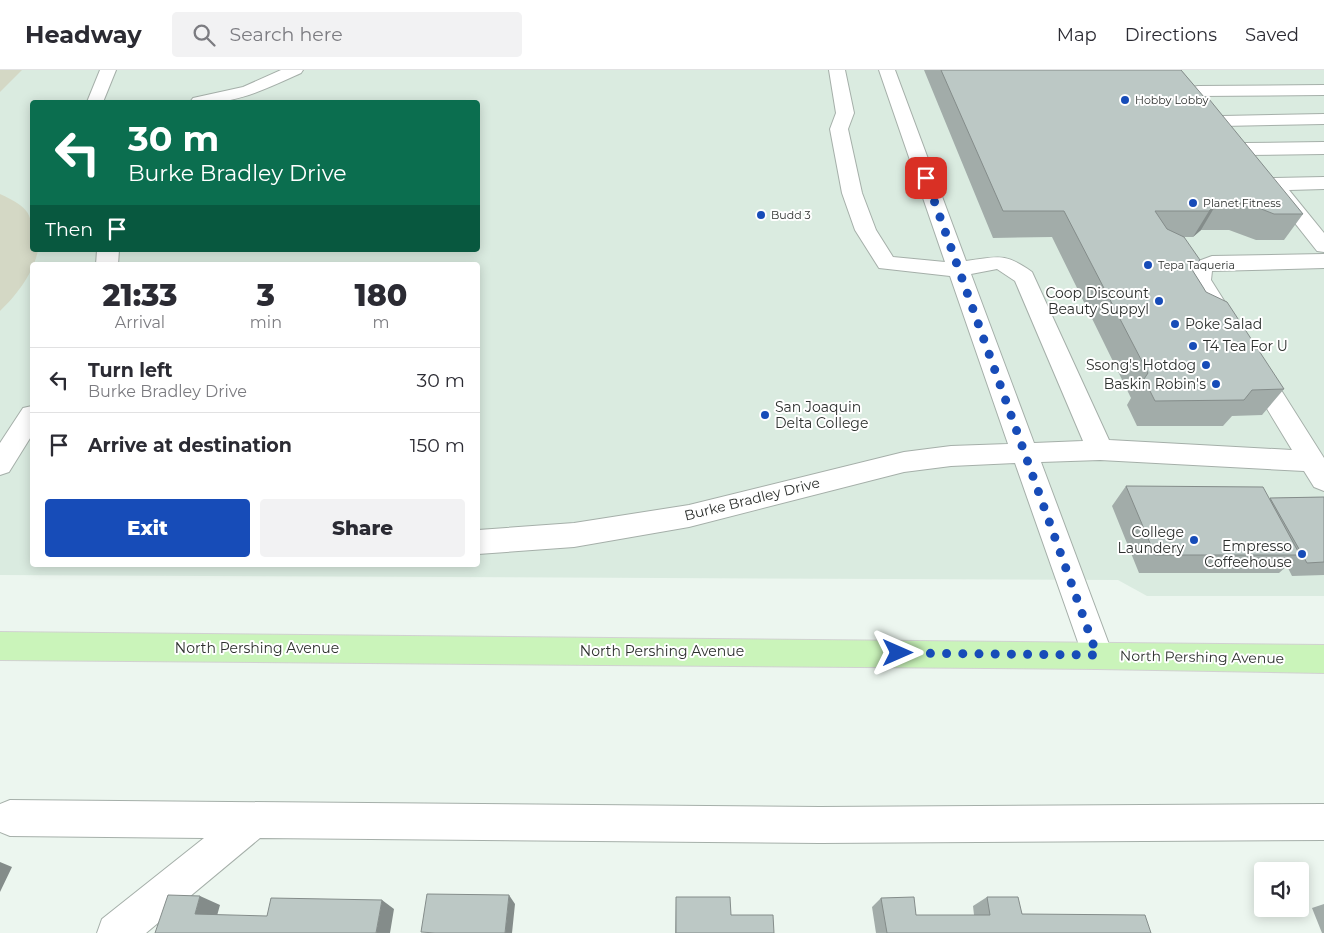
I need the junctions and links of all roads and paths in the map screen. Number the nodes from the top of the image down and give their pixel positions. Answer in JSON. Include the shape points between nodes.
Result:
{"nodes":[{"id":1,"x":108,"y":70,"type":"edge"},
{"id":2,"x":295,"y":70,"type":"edge"},
{"id":3,"x":837,"y":70,"type":"edge"},
{"id":4,"x":887,"y":70,"type":"edge"},
{"id":5,"x":1324,"y":90,"type":"edge"},
{"id":6,"x":96,"y":100,"type":"edge"},
{"id":7,"x":208,"y":100,"type":"edge"},
{"id":8,"x":1324,"y":120,"type":"edge"},
{"id":9,"x":1222,"y":121,"type":"junction"},
{"id":10,"x":1324,"y":148,"type":"edge"},
{"id":11,"x":1245,"y":149,"type":"junction"},
{"id":12,"x":1324,"y":183,"type":"edge"},
{"id":13,"x":1274,"y":184,"type":"junction"},
{"id":14,"x":1302,"y":218,"type":"junction"},
{"id":15,"x":1324,"y":218,"type":"edge"},
{"id":16,"x":1324,"y":246,"type":"edge"},
{"id":17,"x":1324,"y":261,"type":"edge"},
{"id":18,"x":960,"y":269,"type":"junction"},
{"id":19,"x":30,"y":422,"type":"edge"},
{"id":20,"x":24,"y":444,"type":"edge"},
{"id":21,"x":1100,"y":450,"type":"junction"},
{"id":22,"x":1026,"y":452,"type":"junction"},
{"id":23,"x":0,"y":465,"type":"edge"},
{"id":24,"x":1318,"y":470,"type":"edge"},
{"id":25,"x":480,"y":542,"type":"edge"},
{"id":26,"x":0,"y":646,"type":"edge"},
{"id":27,"x":1097,"y":655,"type":"junction"},
{"id":28,"x":1324,"y":659,"type":"edge"},
{"id":29,"x":10,"y":818,"type":"dead end"},
{"id":30,"x":254,"y":820,"type":"junction"},
{"id":31,"x":1324,"y":822,"type":"edge"},
{"id":32,"x":116,"y":933,"type":"edge"}],
"edges":[{"from":1,"to":6,"type":"street"},
{"from":2,"to":7,"type":"street","via":[[248,91]]},
{"from":3,"to":18,"type":"street","via":[[846,113],[839,128],[866,234],[887,263]]},
{"from":4,"to":18,"type":"street"},
{"from":5,"to":9,"type":"street","via":[[1193,84]]},
{"from":8,"to":9,"type":"street"},
{"from":9,"to":11,"type":"street"},
{"from":10,"to":11,"type":"street"},
{"from":11,"to":13,"type":"street"},
{"from":12,"to":13,"type":"street"},
{"from":13,"to":14,"type":"street"},
{"from":14,"to":15,"type":"street"},
{"from":14,"to":16,"type":"street"},
{"from":17,"to":24,"type":"street","via":[[1212,263],[1201,268],[1200,280]]},
{"from":18,"to":21,"type":"street","via":[[990,262],[1004,264],[1024,277]]},
{"from":18,"to":22,"type":"street"},
{"from":19,"to":20,"type":"street"},
{"from":20,"to":23,"type":"street"},
{"from":21,"to":22,"type":"street","name":"Burke Bradley Drive"},
{"from":21,"to":24,"type":"street","name":"Burke Bradley Drive"},
{"from":22,"to":25,"type":"street","name":"Burke Bradley Drive","via":[[904,462],[688,516],[574,535]]},
{"from":22,"to":27,"type":"street"},
{"from":26,"to":27,"type":"main road","name":"North Pershing Avenue"},
{"from":27,"to":28,"type":"main road","name":"North Pershing Avenue"},
{"from":29,"to":30,"type":"street"},
{"from":30,"to":31,"type":"street","via":[[820,825]]},
{"from":30,"to":32,"type":"street"}]}
